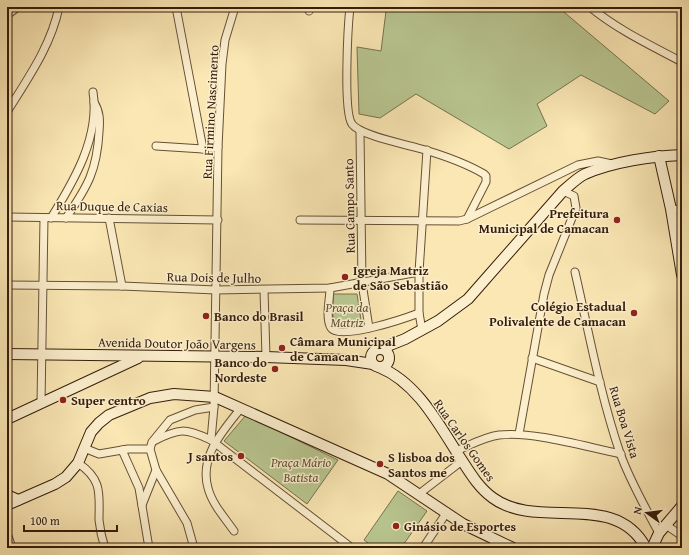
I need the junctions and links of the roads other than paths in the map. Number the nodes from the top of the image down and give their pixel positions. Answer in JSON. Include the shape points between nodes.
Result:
{"nodes":[{"id":1,"x":18,"y":7,"type":"edge"},
{"id":2,"x":59,"y":7,"type":"edge"},
{"id":3,"x":176,"y":7,"type":"edge"},
{"id":4,"x":235,"y":7,"type":"edge"},
{"id":5,"x":350,"y":7,"type":"edge"},
{"id":6,"x":590,"y":7,"type":"edge"},
{"id":7,"x":7,"y":15,"type":"edge"},
{"id":8,"x":682,"y":62,"type":"edge"},
{"id":9,"x":93,"y":92,"type":"dead end"},
{"id":10,"x":94,"y":101,"type":"junction"},
{"id":11,"x":7,"y":112,"type":"edge"},
{"id":12,"x":360,"y":132,"type":"junction"},
{"id":13,"x":156,"y":146,"type":"dead end"},
{"id":14,"x":218,"y":147,"type":"junction"},
{"id":15,"x":203,"y":149,"type":"junction"},
{"id":16,"x":427,"y":150,"type":"junction"},
{"id":17,"x":682,"y":154,"type":"edge"},
{"id":18,"x":659,"y":156,"type":"junction"},
{"id":19,"x":616,"y":164,"type":"junction"},
{"id":20,"x":563,"y":191,"type":"junction"},
{"id":21,"x":671,"y":209,"type":"junction"},
{"id":22,"x":682,"y":210,"type":"edge"},
{"id":23,"x":7,"y":217,"type":"edge"},
{"id":24,"x":48,"y":218,"type":"junction"},
{"id":25,"x":66,"y":218,"type":"junction"},
{"id":26,"x":108,"y":218,"type":"junction"},
{"id":27,"x":467,"y":219,"type":"junction"},
{"id":28,"x":218,"y":220,"type":"junction"},
{"id":29,"x":300,"y":220,"type":"dead end"},
{"id":30,"x":362,"y":220,"type":"junction"},
{"id":31,"x":423,"y":220,"type":"junction"},
{"id":32,"x":419,"y":272,"type":"junction"},
{"id":33,"x":575,"y":272,"type":"dead end"},
{"id":34,"x":682,"y":275,"type":"edge"},
{"id":35,"x":362,"y":284,"type":"junction"},
{"id":36,"x":7,"y":285,"type":"edge"},
{"id":37,"x":43,"y":285,"type":"junction"},
{"id":38,"x":122,"y":286,"type":"junction"},
{"id":39,"x":330,"y":288,"type":"junction"},
{"id":40,"x":216,"y":290,"type":"junction"},
{"id":41,"x":264,"y":290,"type":"junction"},
{"id":42,"x":419,"y":313,"type":"junction"},
{"id":43,"x":369,"y":328,"type":"junction"},
{"id":44,"x":422,"y":330,"type":"junction"},
{"id":45,"x":377,"y":350,"type":"junction"},
{"id":46,"x":7,"y":354,"type":"edge"},
{"id":47,"x":42,"y":354,"type":"junction"},
{"id":48,"x":140,"y":357,"type":"junction"},
{"id":49,"x":216,"y":357,"type":"junction"},
{"id":50,"x":266,"y":357,"type":"junction"},
{"id":51,"x":532,"y":358,"type":"junction"},
{"id":52,"x":346,"y":360,"type":"junction"},
{"id":53,"x":376,"y":365,"type":"junction"},
{"id":54,"x":600,"y":382,"type":"junction"},
{"id":55,"x":215,"y":402,"type":"junction"},
{"id":56,"x":41,"y":403,"type":"junction"},
{"id":57,"x":240,"y":408,"type":"junction"},
{"id":58,"x":7,"y":418,"type":"edge"},
{"id":59,"x":519,"y":434,"type":"junction"},
{"id":60,"x":213,"y":441,"type":"junction"},
{"id":61,"x":151,"y":445,"type":"junction"},
{"id":62,"x":84,"y":448,"type":"junction"},
{"id":63,"x":122,"y":450,"type":"junction"},
{"id":64,"x":456,"y":451,"type":"junction"},
{"id":65,"x":621,"y":454,"type":"junction"},
{"id":66,"x":462,"y":461,"type":"junction"},
{"id":67,"x":78,"y":463,"type":"junction"},
{"id":68,"x":156,"y":470,"type":"junction"},
{"id":69,"x":419,"y":494,"type":"junction"},
{"id":70,"x":7,"y":495,"type":"edge"},
{"id":71,"x":18,"y":500,"type":"junction"},
{"id":72,"x":7,"y":505,"type":"edge"},
{"id":73,"x":142,"y":506,"type":"junction"},
{"id":74,"x":682,"y":506,"type":"edge"},
{"id":75,"x":447,"y":512,"type":"junction"},
{"id":76,"x":666,"y":525,"type":"junction"},
{"id":77,"x":234,"y":531,"type":"dead end"},
{"id":78,"x":7,"y":533,"type":"edge"},
{"id":79,"x":659,"y":533,"type":"junction"},
{"id":80,"x":682,"y":536,"type":"edge"},
{"id":81,"x":494,"y":544,"type":"edge"},
{"id":82,"x":11,"y":547,"type":"edge"},
{"id":83,"x":105,"y":548,"type":"edge"},
{"id":84,"x":149,"y":548,"type":"edge"},
{"id":85,"x":194,"y":548,"type":"edge"},
{"id":86,"x":352,"y":548,"type":"edge"},
{"id":87,"x":423,"y":548,"type":"edge"},
{"id":88,"x":513,"y":548,"type":"edge"},
{"id":89,"x":647,"y":548,"type":"edge"}],
"edges":[{"from":1,"to":7,"type":"street"},
{"from":2,"to":11,"type":"street","via":[[55,26],[42,55]]},
{"from":3,"to":15,"type":"street"},
{"from":4,"to":14,"type":"street","name":"Rua Firmino Nascimento","via":[[225,40],[222,64]]},
{"from":5,"to":12,"type":"street","via":[[346,44],[348,109],[351,123]]},
{"from":6,"to":8,"type":"street","via":[[630,35]]},
{"from":9,"to":10,"type":"street"},
{"from":10,"to":24,"type":"street","via":[[94,118],[82,162],[66,194]]},
{"from":10,"to":25,"type":"street","via":[[99,110],[97,158],[86,189]]},
{"from":12,"to":16,"type":"street"},
{"from":12,"to":30,"type":"street","name":"Rua Campo Santo"},
{"from":13,"to":15,"type":"street"},
{"from":14,"to":15,"type":"street"},
{"from":14,"to":28,"type":"street","name":"Rua Firmino Nascimento"},
{"from":16,"to":27,"type":"street","via":[[486,176],[486,182]]},
{"from":16,"to":31,"type":"street"},
{"from":17,"to":18,"type":"main road","name":"Avenida Doutor João Vargens"},
{"from":18,"to":19,"type":"main road","name":"Avenida Doutor João Vargens"},
{"from":18,"to":21,"type":"main road"},
{"from":19,"to":20,"type":"main road","name":"Avenida Doutor João Vargens","via":[[585,174]]},
{"from":19,"to":27,"type":"street","via":[[598,161],[578,165]]},
{"from":20,"to":44,"type":"main road","name":"Avenida Doutor João Vargens","via":[[468,299]]},
{"from":20,"to":51,"type":"street","via":[[574,196],[576,208],[548,275]]},
{"from":21,"to":22,"type":"street"},
{"from":21,"to":34,"type":"main road"},
{"from":23,"to":24,"type":"street","name":"Rua Duque de Caxias"},
{"from":24,"to":25,"type":"street","name":"Rua Duque de Caxias"},
{"from":24,"to":37,"type":"street"},
{"from":25,"to":26,"type":"street","name":"Rua Duque de Caxias"},
{"from":26,"to":28,"type":"street","name":"Rua Duque de Caxias"},
{"from":26,"to":38,"type":"street"},
{"from":27,"to":31,"type":"street"},
{"from":28,"to":40,"type":"street","name":"Rua Firmino Nascimento"},
{"from":29,"to":30,"type":"street"},
{"from":30,"to":31,"type":"street"},
{"from":30,"to":35,"type":"street","name":"Rua Campo Santo"},
{"from":31,"to":32,"type":"street"},
{"from":32,"to":35,"type":"street","name":"Rua Dois de Julho"},
{"from":32,"to":42,"type":"street"},
{"from":33,"to":54,"type":"street"},
{"from":35,"to":39,"type":"street","name":"Rua Dois de Julho"},
{"from":35,"to":43,"type":"street","name":"Rua Campo Santo"},
{"from":36,"to":37,"type":"street","name":"Rua Dois de Julho"},
{"from":37,"to":38,"type":"street","name":"Rua Dois de Julho"},
{"from":37,"to":47,"type":"street"},
{"from":38,"to":40,"type":"street","name":"Rua Dois de Julho"},
{"from":39,"to":41,"type":"street","name":"Rua Dois de Julho"},
{"from":39,"to":43,"type":"street","via":[[329,322],[333,330],[345,333]]},
{"from":40,"to":41,"type":"street","name":"Rua Dois de Julho"},
{"from":40,"to":49,"type":"street","name":"Rua Firmino Nascimento"},
{"from":41,"to":50,"type":"street"},
{"from":42,"to":43,"type":"street"},
{"from":42,"to":44,"type":"street"},
{"from":44,"to":45,"type":"main road","name":"Avenida Doutor João Vargens"},
{"from":45,"to":52,"type":"main road","name":"Avenida Doutor João Vargens"},
{"from":45,"to":53,"type":"main road","via":[[371,357]]},
{"from":45,"to":53,"type":"main road","via":[[386,352],[388,358],[386,364]]},
{"from":46,"to":47,"type":"main road","name":"Avenida Doutor João Vargens"},
{"from":47,"to":48,"type":"main road","name":"Avenida Doutor João Vargens"},
{"from":47,"to":56,"type":"street"},
{"from":48,"to":49,"type":"main road","name":"Avenida Doutor João Vargens"},
{"from":48,"to":56,"type":"main road"},
{"from":49,"to":50,"type":"main road","name":"Avenida Doutor João Vargens"},
{"from":49,"to":55,"type":"street","name":"Rua Firmino Nascimento"},
{"from":50,"to":52,"type":"main road","name":"Avenida Doutor João Vargens"},
{"from":51,"to":54,"type":"street","name":"Rua Boa Vista"},
{"from":51,"to":59,"type":"street"},
{"from":52,"to":53,"type":"main road","name":"Avenida Doutor João Vargens"},
{"from":53,"to":64,"type":"main road","name":"Rua Carlos Gomes","via":[[397,376],[417,394]]},
{"from":54,"to":65,"type":"street","name":"Rua Boa Vista"},
{"from":55,"to":57,"type":"main road"},
{"from":55,"to":60,"type":"street","name":"Rua Firmino Nascimento"},
{"from":55,"to":61,"type":"street","via":[[170,420]]},
{"from":55,"to":62,"type":"main road","via":[[174,394],[150,398],[109,415],[92,432]]},
{"from":56,"to":58,"type":"main road"},
{"from":57,"to":60,"type":"street"},
{"from":57,"to":69,"type":"main road","via":[[388,474]]},
{"from":59,"to":64,"type":"street","via":[[498,435]]},
{"from":59,"to":65,"type":"street"},
{"from":60,"to":61,"type":"street","via":[[183,430],[169,433]]},
{"from":60,"to":77,"type":"street","via":[[208,459],[208,488]]},
{"from":60,"to":86,"type":"street"},
{"from":61,"to":63,"type":"street"},
{"from":61,"to":68,"type":"street"},
{"from":62,"to":63,"type":"street","via":[[99,454]]},
{"from":62,"to":67,"type":"main road"},
{"from":63,"to":73,"type":"street","via":[[135,477]]},
{"from":64,"to":66,"type":"main road","name":"Rua Carlos Gomes"},
{"from":65,"to":79,"type":"street","name":"Rua Boa Vista","via":[[643,505]]},
{"from":66,"to":69,"type":"street"},
{"from":66,"to":89,"type":"main road","name":"Rua Carlos Gomes","via":[[480,487],[494,499],[509,506],[529,510],[608,517],[629,527]]},
{"from":67,"to":71,"type":"main road","via":[[66,478]]},
{"from":67,"to":83,"type":"street","via":[[89,472],[99,489],[99,522]]},
{"from":68,"to":73,"type":"street"},
{"from":68,"to":85,"type":"street","via":[[187,523]]},
{"from":69,"to":75,"type":"main road"},
{"from":70,"to":71,"type":"main road"},
{"from":71,"to":72,"type":"main road"},
{"from":73,"to":84,"type":"street"},
{"from":74,"to":76,"type":"main road"},
{"from":75,"to":81,"type":"main road"},
{"from":75,"to":87,"type":"street"},
{"from":76,"to":79,"type":"main road"},
{"from":76,"to":80,"type":"street"},
{"from":78,"to":82,"type":"street"},
{"from":79,"to":89,"type":"main road"},
{"from":81,"to":88,"type":"main road"}]}
